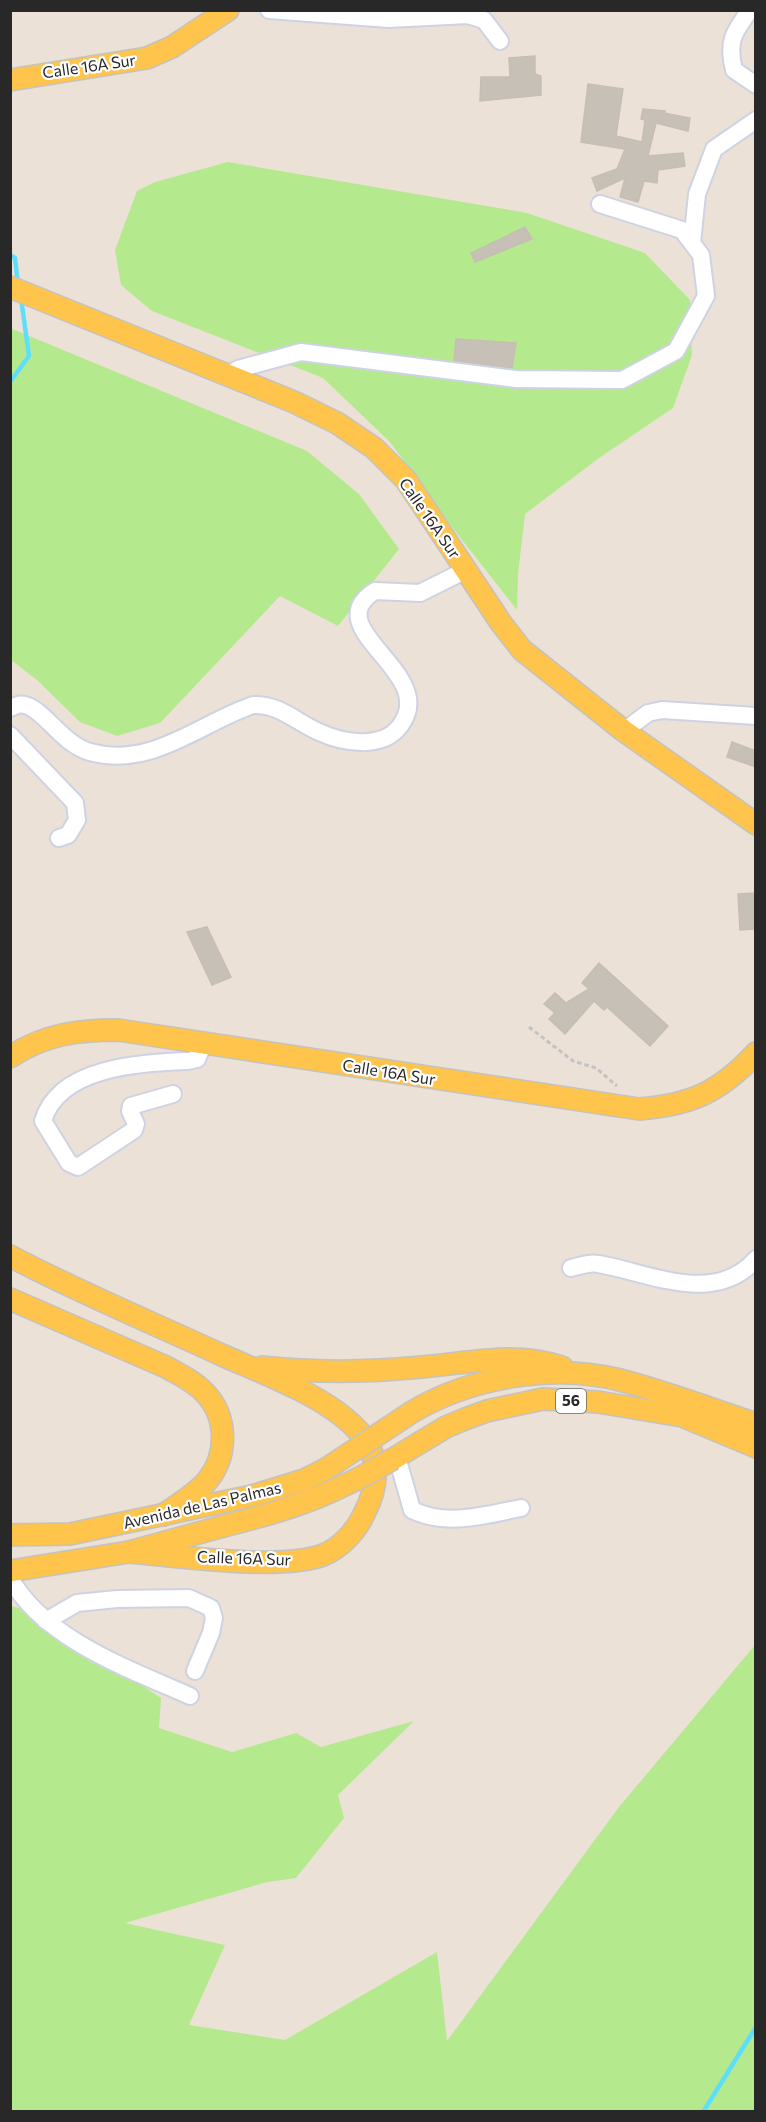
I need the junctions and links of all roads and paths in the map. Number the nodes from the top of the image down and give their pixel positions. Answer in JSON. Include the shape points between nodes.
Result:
{"nodes":[{"id":1,"x":228,"y":10,"type":"edge"},
{"id":2,"x":269,"y":10,"type":"edge"},
{"id":3,"x":750,"y":10,"type":"edge"},
{"id":4,"x":500,"y":41,"type":"dead end"},
{"id":5,"x":10,"y":80,"type":"edge"},
{"id":6,"x":756,"y":85,"type":"edge"},
{"id":7,"x":756,"y":120,"type":"edge"},
{"id":8,"x":600,"y":204,"type":"dead end"},
{"id":9,"x":692,"y":243,"type":"junction"},
{"id":10,"x":12,"y":288,"type":"edge"},
{"id":11,"x":228,"y":375,"type":"junction"},
{"id":12,"x":466,"y":570,"type":"junction"},
{"id":13,"x":10,"y":708,"type":"edge"},
{"id":14,"x":756,"y":716,"type":"edge"},
{"id":15,"x":624,"y":731,"type":"junction"},
{"id":16,"x":10,"y":735,"type":"edge"},
{"id":17,"x":756,"y":824,"type":"edge"},
{"id":18,"x":59,"y":838,"type":"dead end"},
{"id":19,"x":529,"y":1027,"type":"dead end"},
{"id":20,"x":203,"y":1045,"type":"junction"},
{"id":21,"x":756,"y":1053,"type":"edge"},
{"id":22,"x":10,"y":1057,"type":"edge"},
{"id":23,"x":617,"y":1087,"type":"dead end"},
{"id":24,"x":172,"y":1095,"type":"dead end"},
{"id":25,"x":10,"y":1256,"type":"edge"},
{"id":26,"x":753,"y":1267,"type":"edge"},
{"id":27,"x":571,"y":1268,"type":"dead end"},
{"id":28,"x":10,"y":1299,"type":"edge"},
{"id":29,"x":247,"y":1366,"type":"junction"},
{"id":30,"x":583,"y":1375,"type":"junction"},
{"id":31,"x":756,"y":1424,"type":"edge"},
{"id":32,"x":756,"y":1447,"type":"edge"},
{"id":33,"x":395,"y":1458,"type":"junction"},
{"id":34,"x":521,"y":1508,"type":"dead end"},
{"id":35,"x":163,"y":1515,"type":"junction"},
{"id":36,"x":10,"y":1535,"type":"edge"},
{"id":37,"x":129,"y":1552,"type":"junction"},
{"id":38,"x":10,"y":1571,"type":"edge"},
{"id":39,"x":10,"y":1578,"type":"edge"},
{"id":40,"x":46,"y":1621,"type":"junction"},
{"id":41,"x":195,"y":1671,"type":"dead end"},
{"id":42,"x":190,"y":1696,"type":"dead end"}],
"edges":[{"from":1,"to":5,"type":"main road","name":"Calle 16A Sur","via":[[172,47],[147,58]]},
{"from":2,"to":4,"type":"lane","via":[[389,19],[468,15],[484,20]]},
{"from":3,"to":6,"type":"lane","via":[[734,32],[729,53],[734,70]]},
{"from":7,"to":9,"type":"lane","via":[[714,149],[697,194]]},
{"from":8,"to":9,"type":"lane","via":[[682,230]]},
{"from":9,"to":11,"type":"lane","via":[[701,255],[705,296],[676,351],[622,380],[516,379],[301,352]]},
{"from":10,"to":11,"type":"main road","name":"Calle 16A Sur"},
{"from":11,"to":12,"type":"main road","name":"Calle 16A Sur","via":[[337,423],[374,448],[406,480]]},
{"from":12,"to":13,"type":"lane","via":[[420,593],[375,591],[361,604],[359,625],[401,677],[406,690],[406,715],[394,733],[383,739],[370,742],[335,738],[279,709],[253,705],[151,753],[108,756],[87,751],[59,734],[30,706],[19,704]]},
{"from":12,"to":15,"type":"main road","name":"Calle 16A Sur","via":[[522,650]]},
{"from":14,"to":15,"type":"lane","via":[[662,710],[648,713]]},
{"from":15,"to":17,"type":"main road","name":"Calle 16A Sur"},
{"from":16,"to":18,"type":"lane","via":[[75,803],[77,820],[68,835]]},
{"from":19,"to":23,"type":"path","via":[[573,1061],[596,1068]]},
{"from":20,"to":21,"type":"main road","name":"Calle 16A Sur","via":[[639,1109],[689,1102],[712,1091]]},
{"from":20,"to":22,"type":"main road","name":"Calle 16A Sur","via":[[118,1030],[83,1030],[54,1035]]},
{"from":20,"to":24,"type":"lane","via":[[196,1059],[188,1062],[124,1066],[89,1075],[46,1109],[43,1121],[69,1163],[78,1167],[134,1130],[131,1106]]},
{"from":25,"to":29,"type":"main road","name":"Calle 16A Sur"},
{"from":26,"to":27,"type":"lane","via":[[700,1284],[669,1282],[596,1263]]},
{"from":28,"to":35,"type":"main road","via":[[166,1367],[190,1381],[213,1404],[223,1438],[216,1465],[197,1490]]},
{"from":29,"to":30,"type":"main road","via":[[295,1371],[398,1369],[504,1358],[550,1363]]},
{"from":29,"to":37,"type":"main road","name":"Calle 16A Sur","via":[[337,1411],[363,1436],[375,1463],[376,1479],[363,1518],[342,1543],[325,1554],[306,1559],[249,1561]]},
{"from":30,"to":31,"type":"main road","name":"Avenida de Las Palmas","number":"56","via":[[619,1380]]},
{"from":30,"to":35,"type":"main road","name":"Avenida de Las Palmas","number":"56","bridge":true,"via":[[544,1374],[477,1383],[412,1412],[326,1470],[304,1480],[252,1496]]},
{"from":32,"to":33,"type":"main road","name":"Avenida de Las Palmas","number":"56","via":[[682,1416],[598,1402],[543,1399],[465,1419]]},
{"from":33,"to":34,"type":"lane","via":[[412,1510],[428,1518],[455,1520]]},
{"from":33,"to":37,"type":"main road","name":"Avenida de Las Palmas","number":"56","bridge":true,"via":[[309,1503]]},
{"from":35,"to":36,"type":"main road","name":"Avenida de Las Palmas","number":"56","via":[[70,1534]]},
{"from":37,"to":38,"type":"main road","name":"Avenida de Las Palmas","number":"56"},
{"from":39,"to":40,"type":"lane","via":[[21,1597]]},
{"from":40,"to":41,"type":"lane","via":[[77,1603],[160,1596],[189,1598],[211,1608],[214,1618]]},
{"from":40,"to":42,"type":"lane","via":[[114,1663]]}]}
